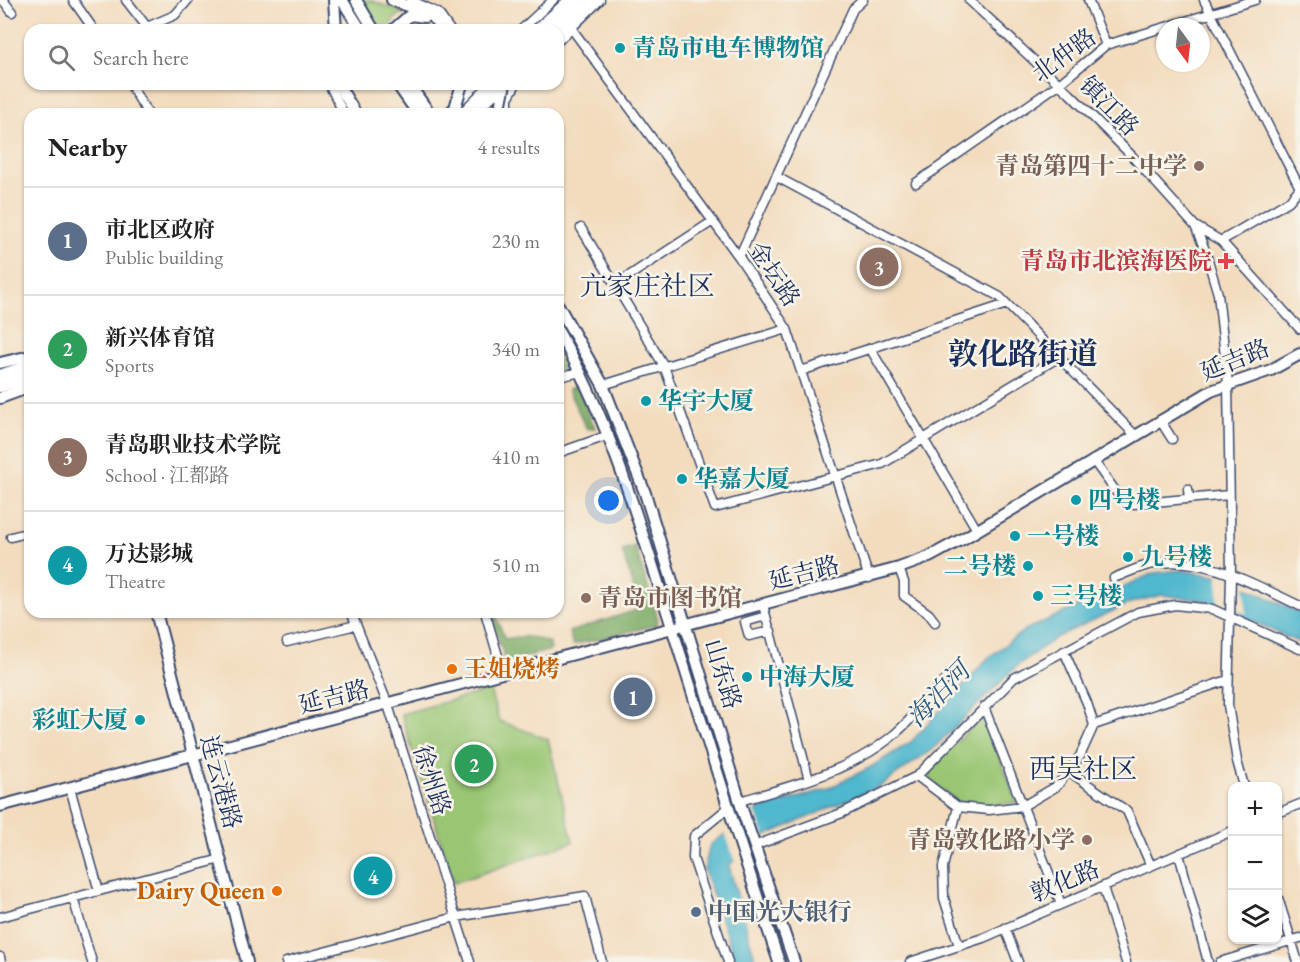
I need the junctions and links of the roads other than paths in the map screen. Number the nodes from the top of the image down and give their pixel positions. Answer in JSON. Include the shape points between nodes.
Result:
{"nodes":[{"id":1,"x":3,"y":0,"type":"edge"},
{"id":2,"x":126,"y":0,"type":"edge"},
{"id":3,"x":188,"y":0,"type":"edge"},
{"id":4,"x":334,"y":0,"type":"edge"},
{"id":5,"x":342,"y":0,"type":"edge"},
{"id":6,"x":356,"y":0,"type":"edge"},
{"id":7,"x":392,"y":0,"type":"edge"},
{"id":8,"x":411,"y":0,"type":"edge"},
{"id":9,"x":553,"y":0,"type":"edge"},
{"id":10,"x":571,"y":0,"type":"edge"},
{"id":11,"x":583,"y":0,"type":"edge"},
{"id":12,"x":593,"y":0,"type":"edge"},
{"id":13,"x":600,"y":0,"type":"edge"},
{"id":14,"x":863,"y":0,"type":"edge"},
{"id":15,"x":969,"y":0,"type":"edge"},
{"id":16,"x":1088,"y":0,"type":"edge"},
{"id":17,"x":1204,"y":0,"type":"edge"},
{"id":18,"x":1255,"y":0,"type":"edge"},
{"id":19,"x":77,"y":1,"type":"edge"},
{"id":20,"x":12,"y":12,"type":"dead end"},
{"id":21,"x":1211,"y":12,"type":"junction"},
{"id":22,"x":90,"y":24,"type":"edge"},
{"id":23,"x":145,"y":24,"type":"edge"},
{"id":24,"x":154,"y":24,"type":"edge"},
{"id":25,"x":336,"y":24,"type":"edge"},
{"id":26,"x":357,"y":24,"type":"edge"},
{"id":27,"x":370,"y":24,"type":"edge"},
{"id":28,"x":398,"y":24,"type":"edge"},
{"id":29,"x":435,"y":24,"type":"edge"},
{"id":30,"x":437,"y":24,"type":"edge"},
{"id":31,"x":446,"y":24,"type":"edge"},
{"id":32,"x":527,"y":24,"type":"edge"},
{"id":33,"x":545,"y":24,"type":"edge"},
{"id":34,"x":557,"y":24,"type":"edge"},
{"id":35,"x":564,"y":27,"type":"edge"},
{"id":36,"x":572,"y":29,"type":"junction"},
{"id":37,"x":564,"y":36,"type":"edge"},
{"id":38,"x":1106,"y":45,"type":"junction"},
{"id":39,"x":1059,"y":84,"type":"junction"},
{"id":40,"x":134,"y":90,"type":"edge"},
{"id":41,"x":334,"y":90,"type":"edge"},
{"id":42,"x":335,"y":90,"type":"edge"},
{"id":43,"x":342,"y":90,"type":"edge"},
{"id":44,"x":401,"y":90,"type":"edge"},
{"id":45,"x":413,"y":90,"type":"edge"},
{"id":46,"x":461,"y":90,"type":"edge"},
{"id":47,"x":476,"y":90,"type":"edge"},
{"id":48,"x":485,"y":90,"type":"edge"},
{"id":49,"x":504,"y":90,"type":"edge"},
{"id":50,"x":507,"y":90,"type":"edge"},
{"id":51,"x":509,"y":90,"type":"edge"},
{"id":52,"x":144,"y":108,"type":"edge"},
{"id":53,"x":341,"y":108,"type":"edge"},
{"id":54,"x":346,"y":108,"type":"edge"},
{"id":55,"x":352,"y":108,"type":"edge"},
{"id":56,"x":414,"y":108,"type":"edge"},
{"id":57,"x":426,"y":108,"type":"edge"},
{"id":58,"x":457,"y":108,"type":"edge"},
{"id":59,"x":460,"y":108,"type":"edge"},
{"id":60,"x":461,"y":108,"type":"edge"},
{"id":61,"x":480,"y":108,"type":"edge"},
{"id":62,"x":501,"y":108,"type":"edge"},
{"id":63,"x":508,"y":108,"type":"edge"},
{"id":64,"x":777,"y":177,"type":"junction"},
{"id":65,"x":916,"y":183,"type":"dead end"},
{"id":66,"x":1300,"y":188,"type":"edge"},
{"id":67,"x":713,"y":221,"type":"junction"},
{"id":68,"x":1195,"y":226,"type":"junction"},
{"id":69,"x":581,"y":228,"type":"dead end"},
{"id":70,"x":1221,"y":241,"type":"junction"},
{"id":71,"x":739,"y":257,"type":"junction"},
{"id":72,"x":615,"y":285,"type":"junction"},
{"id":73,"x":1007,"y":304,"type":"junction"},
{"id":74,"x":564,"y":316,"type":"edge"},
{"id":75,"x":787,"y":329,"type":"junction"},
{"id":76,"x":1300,"y":329,"type":"edge"},
{"id":77,"x":564,"y":342,"type":"edge"},
{"id":78,"x":870,"y":348,"type":"junction"},
{"id":79,"x":1300,"y":354,"type":"edge"},
{"id":80,"x":24,"y":357,"type":"edge"},
{"id":81,"x":1059,"y":357,"type":"junction"},
{"id":82,"x":0,"y":363,"type":"edge"},
{"id":83,"x":664,"y":366,"type":"junction"},
{"id":84,"x":24,"y":368,"type":"edge"},
{"id":85,"x":801,"y":371,"type":"junction"},
{"id":86,"x":581,"y":372,"type":"junction"},
{"id":87,"x":0,"y":376,"type":"edge"},
{"id":88,"x":564,"y":376,"type":"edge"},
{"id":89,"x":24,"y":379,"type":"edge"},
{"id":90,"x":1228,"y":383,"type":"junction"},
{"id":91,"x":0,"y":386,"type":"edge"},
{"id":92,"x":603,"y":386,"type":"junction"},
{"id":93,"x":24,"y":389,"type":"edge"},
{"id":94,"x":19,"y":390,"type":"junction"},
{"id":95,"x":0,"y":393,"type":"edge"},
{"id":96,"x":0,"y":398,"type":"edge"},
{"id":97,"x":1160,"y":420,"type":"junction"},
{"id":98,"x":1134,"y":434,"type":"junction"},
{"id":99,"x":609,"y":435,"type":"junction"},
{"id":100,"x":1172,"y":439,"type":"dead end"},
{"id":101,"x":922,"y":440,"type":"junction"},
{"id":102,"x":564,"y":451,"type":"edge"},
{"id":103,"x":1093,"y":460,"type":"junction"},
{"id":104,"x":836,"y":477,"type":"junction"},
{"id":105,"x":1229,"y":495,"type":"junction"},
{"id":106,"x":977,"y":530,"type":"junction"},
{"id":107,"x":24,"y":534,"type":"edge"},
{"id":108,"x":11,"y":537,"type":"dead end"},
{"id":109,"x":899,"y":568,"type":"junction"},
{"id":110,"x":1231,"y":574,"type":"junction"},
{"id":111,"x":869,"y":578,"type":"junction"},
{"id":112,"x":1114,"y":578,"type":"dead end"},
{"id":113,"x":1300,"y":606,"type":"edge"},
{"id":114,"x":765,"y":610,"type":"junction"},
{"id":115,"x":1230,"y":617,"type":"junction"},
{"id":116,"x":158,"y":618,"type":"edge"},
{"id":117,"x":353,"y":618,"type":"edge"},
{"id":118,"x":487,"y":618,"type":"edge"},
{"id":119,"x":934,"y":622,"type":"dead end"},
{"id":120,"x":356,"y":625,"type":"junction"},
{"id":121,"x":685,"y":625,"type":"junction"},
{"id":122,"x":672,"y":628,"type":"junction"},
{"id":123,"x":771,"y":632,"type":"junction"},
{"id":124,"x":287,"y":642,"type":"dead end"},
{"id":125,"x":1300,"y":649,"type":"edge"},
{"id":126,"x":1064,"y":651,"type":"junction"},
{"id":127,"x":954,"y":671,"type":"dead end"},
{"id":128,"x":503,"y":673,"type":"junction"},
{"id":129,"x":1228,"y":680,"type":"junction"},
{"id":130,"x":388,"y":705,"type":"junction"},
{"id":131,"x":984,"y":707,"type":"junction"},
{"id":132,"x":1094,"y":725,"type":"junction"},
{"id":133,"x":192,"y":756,"type":"junction"},
{"id":134,"x":1068,"y":771,"type":"junction"},
{"id":135,"x":918,"y":776,"type":"junction"},
{"id":136,"x":809,"y":780,"type":"junction"},
{"id":137,"x":1243,"y":782,"type":"edge"},
{"id":138,"x":69,"y":788,"type":"junction"},
{"id":139,"x":740,"y":801,"type":"junction"},
{"id":140,"x":1300,"y":804,"type":"edge"},
{"id":141,"x":0,"y":806,"type":"edge"},
{"id":142,"x":1023,"y":806,"type":"junction"},
{"id":143,"x":728,"y":807,"type":"junction"},
{"id":144,"x":958,"y":807,"type":"junction"},
{"id":145,"x":1282,"y":811,"type":"edge"},
{"id":146,"x":1228,"y":833,"type":"edge"},
{"id":147,"x":754,"y":846,"type":"junction"},
{"id":148,"x":1179,"y":854,"type":"junction"},
{"id":149,"x":220,"y":860,"type":"junction"},
{"id":150,"x":1151,"y":866,"type":"junction"},
{"id":151,"x":1102,"y":887,"type":"junction"},
{"id":152,"x":99,"y":891,"type":"junction"},
{"id":153,"x":73,"y":898,"type":"junction"},
{"id":154,"x":1060,"y":904,"type":"junction"},
{"id":155,"x":1282,"y":907,"type":"edge"},
{"id":156,"x":0,"y":917,"type":"edge"},
{"id":157,"x":456,"y":917,"type":"junction"},
{"id":158,"x":1005,"y":928,"type":"junction"},
{"id":159,"x":1296,"y":940,"type":"edge"},
{"id":160,"x":959,"y":946,"type":"junction"},
{"id":161,"x":0,"y":957,"type":"edge"},
{"id":162,"x":1,"y":962,"type":"edge"},
{"id":163,"x":92,"y":962,"type":"edge"},
{"id":164,"x":247,"y":962,"type":"edge"},
{"id":165,"x":286,"y":962,"type":"edge"},
{"id":166,"x":470,"y":962,"type":"edge"},
{"id":167,"x":602,"y":962,"type":"edge"},
{"id":168,"x":728,"y":962,"type":"edge"},
{"id":169,"x":779,"y":962,"type":"edge"},
{"id":170,"x":794,"y":962,"type":"edge"},
{"id":171,"x":910,"y":962,"type":"edge"},
{"id":172,"x":1018,"y":962,"type":"edge"},
{"id":173,"x":1126,"y":962,"type":"edge"},
{"id":174,"x":1208,"y":962,"type":"edge"},
{"id":175,"x":1220,"y":962,"type":"edge"},
{"id":176,"x":1298,"y":962,"type":"edge"}],
"edges":[{"from":1,"to":20,"type":"street"},
{"from":2,"to":23,"type":"street"},
{"from":3,"to":24,"type":"street","via":[[175,15]]},
{"from":4,"to":25,"type":"main road"},
{"from":5,"to":26,"type":"main road"},
{"from":6,"to":27,"type":"main road"},
{"from":7,"to":30,"type":"main road","via":[[431,15]]},
{"from":8,"to":31,"type":"street","via":[[438,13]]},
{"from":9,"to":32,"type":"street"},
{"from":10,"to":33,"type":"highway"},
{"from":11,"to":34,"type":"highway"},
{"from":12,"to":35,"type":"main road"},
{"from":13,"to":36,"type":"street"},
{"from":14,"to":64,"type":"street","via":[[853,9]]},
{"from":15,"to":39,"type":"street","name":"镇江路"},
{"from":16,"to":38,"type":"street"},
{"from":17,"to":21,"type":"street"},
{"from":18,"to":21,"type":"street","name":"北仲路"},
{"from":19,"to":22,"type":"street"},
{"from":21,"to":38,"type":"street","name":"北仲路"},
{"from":21,"to":66,"type":"street"},
{"from":28,"to":29,"type":"main road","via":[[417,14]]},
{"from":36,"to":37,"type":"street"},
{"from":36,"to":67,"type":"street","name":"金坛路"},
{"from":38,"to":39,"type":"street","name":"北仲路"},
{"from":39,"to":65,"type":"street","name":"北仲路"},
{"from":39,"to":68,"type":"street","name":"镇江路"},
{"from":40,"to":52,"type":"street"},
{"from":41,"to":53,"type":"street"},
{"from":42,"to":54,"type":"main road"},
{"from":43,"to":55,"type":"main road"},
{"from":44,"to":56,"type":"main road"},
{"from":45,"to":57,"type":"main road"},
{"from":46,"to":58,"type":"main road","bridge":true},
{"from":47,"to":59,"type":"highway"},
{"from":48,"to":60,"type":"highway","bridge":true},
{"from":49,"to":61,"type":"main road","bridge":true},
{"from":50,"to":62,"type":"main road","bridge":true},
{"from":51,"to":63,"type":"street"},
{"from":64,"to":71,"type":"street"},
{"from":64,"to":73,"type":"street"},
{"from":66,"to":70,"type":"street","via":[[1289,201]]},
{"from":67,"to":71,"type":"street","name":"金坛路"},
{"from":67,"to":72,"type":"street"},
{"from":68,"to":70,"type":"street"},
{"from":68,"to":90,"type":"street","name":"镇江路","via":[[1218,294]]},
{"from":69,"to":72,"type":"street"},
{"from":70,"to":76,"type":"street"},
{"from":71,"to":75,"type":"street","name":"金坛路"},
{"from":72,"to":83,"type":"street"},
{"from":73,"to":78,"type":"street"},
{"from":73,"to":81,"type":"street"},
{"from":74,"to":92,"type":"main road","name":"山东路"},
{"from":75,"to":83,"type":"street"},
{"from":75,"to":85,"type":"street","name":"金坛路"},
{"from":77,"to":86,"type":"main road","name":"山东路"},
{"from":78,"to":85,"type":"street"},
{"from":78,"to":101,"type":"street"},
{"from":79,"to":90,"type":"main road","name":"延吉路","via":[[1270,370]]},
{"from":80,"to":82,"type":"main road"},
{"from":81,"to":98,"type":"street"},
{"from":81,"to":101,"type":"street"},
{"from":83,"to":92,"type":"street"},
{"from":83,"to":104,"type":"street","via":[[715,508]]},
{"from":84,"to":87,"type":"highway"},
{"from":85,"to":104,"type":"street","name":"金坛路"},
{"from":86,"to":88,"type":"street"},
{"from":86,"to":99,"type":"main road","name":"山东路"},
{"from":89,"to":91,"type":"highway"},
{"from":90,"to":97,"type":"main road","name":"延吉路"},
{"from":90,"to":105,"type":"street","name":"镇江路"},
{"from":92,"to":121,"type":"main road","name":"山东路","via":[[645,493]]},
{"from":93,"to":94,"type":"main road"},
{"from":94,"to":95,"type":"main road"},
{"from":94,"to":96,"type":"main road"},
{"from":97,"to":98,"type":"main road","name":"延吉路"},
{"from":97,"to":100,"type":"street"},
{"from":98,"to":103,"type":"main road","name":"延吉路"},
{"from":99,"to":102,"type":"street"},
{"from":99,"to":122,"type":"main road","name":"山东路"},
{"from":101,"to":104,"type":"street","via":[[882,464]]},
{"from":101,"to":106,"type":"street"},
{"from":103,"to":105,"type":"street","via":[[1122,500],[1132,504],[1189,494]]},
{"from":103,"to":106,"type":"main road","name":"延吉路"},
{"from":104,"to":111,"type":"street","name":"金坛路"},
{"from":105,"to":110,"type":"street","name":"镇江路"},
{"from":106,"to":109,"type":"main road","name":"延吉路","via":[[929,557]]},
{"from":107,"to":108,"type":"street"},
{"from":109,"to":111,"type":"main road","name":"延吉路"},
{"from":109,"to":119,"type":"street","via":[[904,596]]},
{"from":110,"to":112,"type":"street","via":[[1194,564],[1155,563]]},
{"from":110,"to":113,"type":"street"},
{"from":110,"to":115,"type":"street","name":"镇江路"},
{"from":111,"to":114,"type":"main road","name":"延吉路"},
{"from":114,"to":121,"type":"main road","name":"延吉路"},
{"from":114,"to":123,"type":"street"},
{"from":114,"to":123,"type":"street","via":[[745,622],[749,636]]},
{"from":115,"to":125,"type":"street"},
{"from":115,"to":126,"type":"street","via":[[1212,609],[1175,605],[1138,612]]},
{"from":115,"to":129,"type":"street","name":"镇江路"},
{"from":116,"to":133,"type":"main road","name":"连云港路"},
{"from":117,"to":120,"type":"street","name":"徐州路"},
{"from":118,"to":128,"type":"street"},
{"from":120,"to":124,"type":"street"},
{"from":120,"to":130,"type":"street","name":"徐州路"},
{"from":121,"to":122,"type":"main road","name":"延吉路"},
{"from":121,"to":139,"type":"main road","name":"山东路"},
{"from":122,"to":128,"type":"main road","name":"延吉路"},
{"from":122,"to":143,"type":"main road","name":"山东路"},
{"from":123,"to":136,"type":"street"},
{"from":126,"to":131,"type":"street","via":[[1014,678]]},
{"from":126,"to":132,"type":"street"},
{"from":127,"to":136,"type":"street","via":[[888,739],[834,771]]},
{"from":128,"to":130,"type":"main road","name":"延吉路"},
{"from":129,"to":132,"type":"street"},
{"from":129,"to":137,"type":"street","name":"镇江路","via":[[1228,705]]},
{"from":130,"to":133,"type":"main road","name":"延吉路"},
{"from":130,"to":157,"type":"street","name":"徐州路"},
{"from":131,"to":135,"type":"street"},
{"from":131,"to":142,"type":"street"},
{"from":132,"to":134,"type":"street","via":[[1080,756]]},
{"from":133,"to":138,"type":"main road","name":"延吉路"},
{"from":133,"to":149,"type":"main road","name":"连云港路"},
{"from":134,"to":142,"type":"street","via":[[1057,786]]},
{"from":134,"to":150,"type":"street","via":[[1127,812]]},
{"from":135,"to":144,"type":"street"},
{"from":135,"to":147,"type":"street","via":[[842,813]]},
{"from":136,"to":139,"type":"street"},
{"from":138,"to":141,"type":"main road","name":"延吉路"},
{"from":138,"to":152,"type":"street"},
{"from":139,"to":147,"type":"main road","name":"山东路"},
{"from":140,"to":145,"type":"street"},
{"from":142,"to":144,"type":"street","via":[[989,810]]},
{"from":142,"to":154,"type":"street"},
{"from":143,"to":168,"type":"street","via":[[694,836],[693,858]]},
{"from":143,"to":169,"type":"main road","name":"山东路"},
{"from":144,"to":160,"type":"street","via":[[943,867],[944,898]]},
{"from":146,"to":148,"type":"street","name":"敦化路"},
{"from":147,"to":170,"type":"main road","name":"山东路"},
{"from":148,"to":150,"type":"street","name":"敦化路"},
{"from":148,"to":174,"type":"street"},
{"from":149,"to":152,"type":"street"},
{"from":149,"to":164,"type":"main road","name":"连云港路"},
{"from":150,"to":151,"type":"street","name":"敦化路"},
{"from":151,"to":154,"type":"street","name":"敦化路"},
{"from":151,"to":173,"type":"street"},
{"from":152,"to":153,"type":"street"},
{"from":153,"to":156,"type":"street"},
{"from":153,"to":163,"type":"street"},
{"from":154,"to":158,"type":"street","name":"敦化路"},
{"from":155,"to":159,"type":"street"},
{"from":157,"to":165,"type":"street"},
{"from":157,"to":166,"type":"street","name":"徐州路"},
{"from":157,"to":167,"type":"street","via":[[585,896]]},
{"from":158,"to":160,"type":"street","name":"敦化路"},
{"from":158,"to":172,"type":"street"},
{"from":159,"to":175,"type":"street"},
{"from":159,"to":176,"type":"street"},
{"from":160,"to":171,"type":"street","name":"敦化路"},
{"from":161,"to":162,"type":"street"}]}
